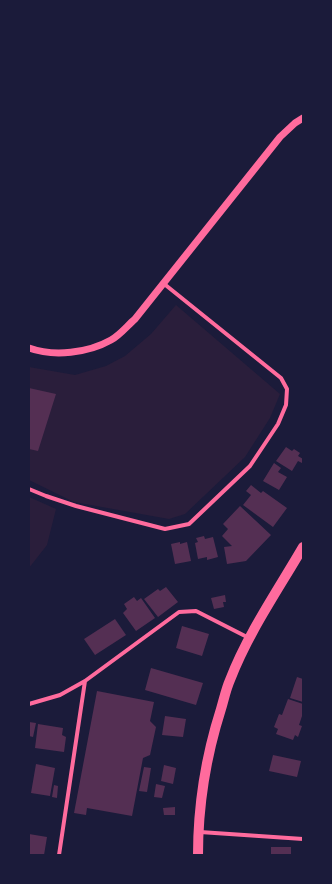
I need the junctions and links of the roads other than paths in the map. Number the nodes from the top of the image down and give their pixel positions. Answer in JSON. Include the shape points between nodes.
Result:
{"nodes":[{"id":1,"x":303,"y":118,"type":"edge"},
{"id":2,"x":163,"y":283,"type":"junction"},
{"id":3,"x":29,"y":348,"type":"edge"},
{"id":4,"x":29,"y":489,"type":"edge"},
{"id":5,"x":303,"y":547,"type":"edge"},
{"id":6,"x":249,"y":638,"type":"junction"},
{"id":7,"x":85,"y":681,"type":"junction"},
{"id":8,"x":29,"y":704,"type":"edge"},
{"id":9,"x":198,"y":832,"type":"junction"},
{"id":10,"x":303,"y":840,"type":"edge"},
{"id":11,"x":59,"y":855,"type":"edge"},
{"id":12,"x":198,"y":855,"type":"edge"}],
"edges":[{"from":1,"to":2,"type":"street","via":[[280,137]]},
{"from":2,"to":3,"type":"street","via":[[135,319],[112,339],[93,348],[73,352],[53,353]]},
{"from":2,"to":4,"type":"street","via":[[281,378],[287,389],[286,405],[278,424],[250,466],[188,524],[165,529],[76,506]]},
{"from":5,"to":6,"type":"main road"},
{"from":6,"to":7,"type":"street","via":[[196,611],[179,612]]},
{"from":6,"to":9,"type":"main road","via":[[230,680],[214,730]]},
{"from":7,"to":8,"type":"street","via":[[60,695]]},
{"from":7,"to":11,"type":"street"},
{"from":9,"to":10,"type":"street"},
{"from":9,"to":12,"type":"main road"}]}
